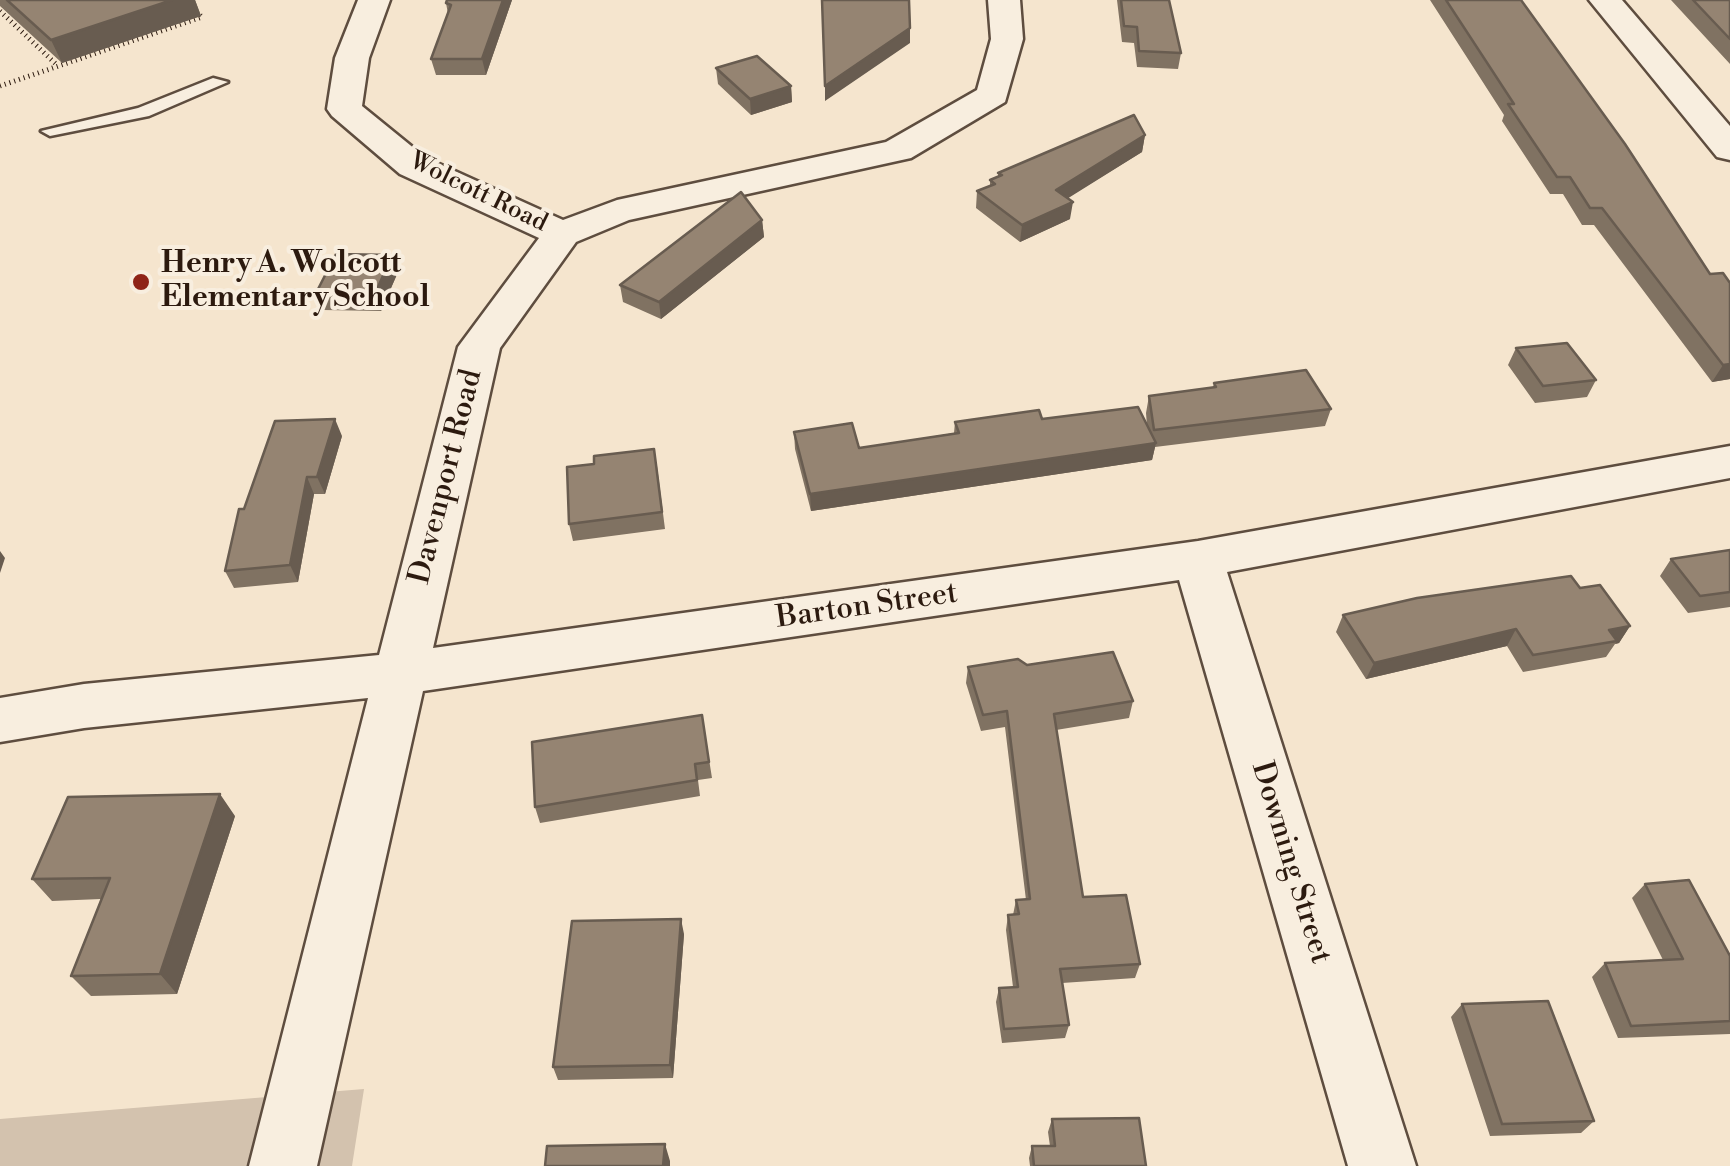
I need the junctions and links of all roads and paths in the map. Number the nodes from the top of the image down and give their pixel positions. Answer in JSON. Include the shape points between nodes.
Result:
{"nodes":[{"id":1,"x":184,"y":0,"type":"edge"},
{"id":2,"x":374,"y":0,"type":"edge"},
{"id":3,"x":1004,"y":0,"type":"edge"},
{"id":4,"x":1605,"y":0,"type":"edge"},
{"id":5,"x":0,"y":11,"type":"edge"},
{"id":6,"x":58,"y":66,"type":"junction"},
{"id":7,"x":219,"y":82,"type":"dead end"},
{"id":8,"x":0,"y":86,"type":"edge"},
{"id":9,"x":50,"y":131,"type":"dead end"},
{"id":10,"x":1730,"y":150,"type":"edge"},
{"id":11,"x":562,"y":234,"type":"junction"},
{"id":12,"x":1730,"y":462,"type":"edge"},
{"id":13,"x":1198,"y":560,"type":"junction"},
{"id":14,"x":398,"y":674,"type":"junction"},
{"id":15,"x":0,"y":720,"type":"edge"},
{"id":16,"x":283,"y":1166,"type":"edge"},
{"id":17,"x":1382,"y":1166,"type":"edge"}],
"edges":[{"from":1,"to":6,"type":"path","via":[[202,17]]},
{"from":2,"to":11,"type":"street","name":"Wolcott Road","via":[[352,58],[344,109],[413,166]]},
{"from":3,"to":11,"type":"street","via":[[1007,39],[993,95],[898,150],[618,211]]},
{"from":4,"to":10,"type":"street"},
{"from":5,"to":6,"type":"path"},
{"from":6,"to":8,"type":"path"},
{"from":7,"to":9,"type":"lane","via":[[142,112]]},
{"from":11,"to":14,"type":"street","name":"Davenport Road","via":[[480,347]]},
{"from":12,"to":13,"type":"street","name":"Barton Street"},
{"from":13,"to":14,"type":"street","name":"Barton Street"},
{"from":13,"to":17,"type":"street","name":"Downing Street"},
{"from":14,"to":15,"type":"street","name":"Barton Street"},
{"from":14,"to":16,"type":"street","name":"Davenport Road"}]}
